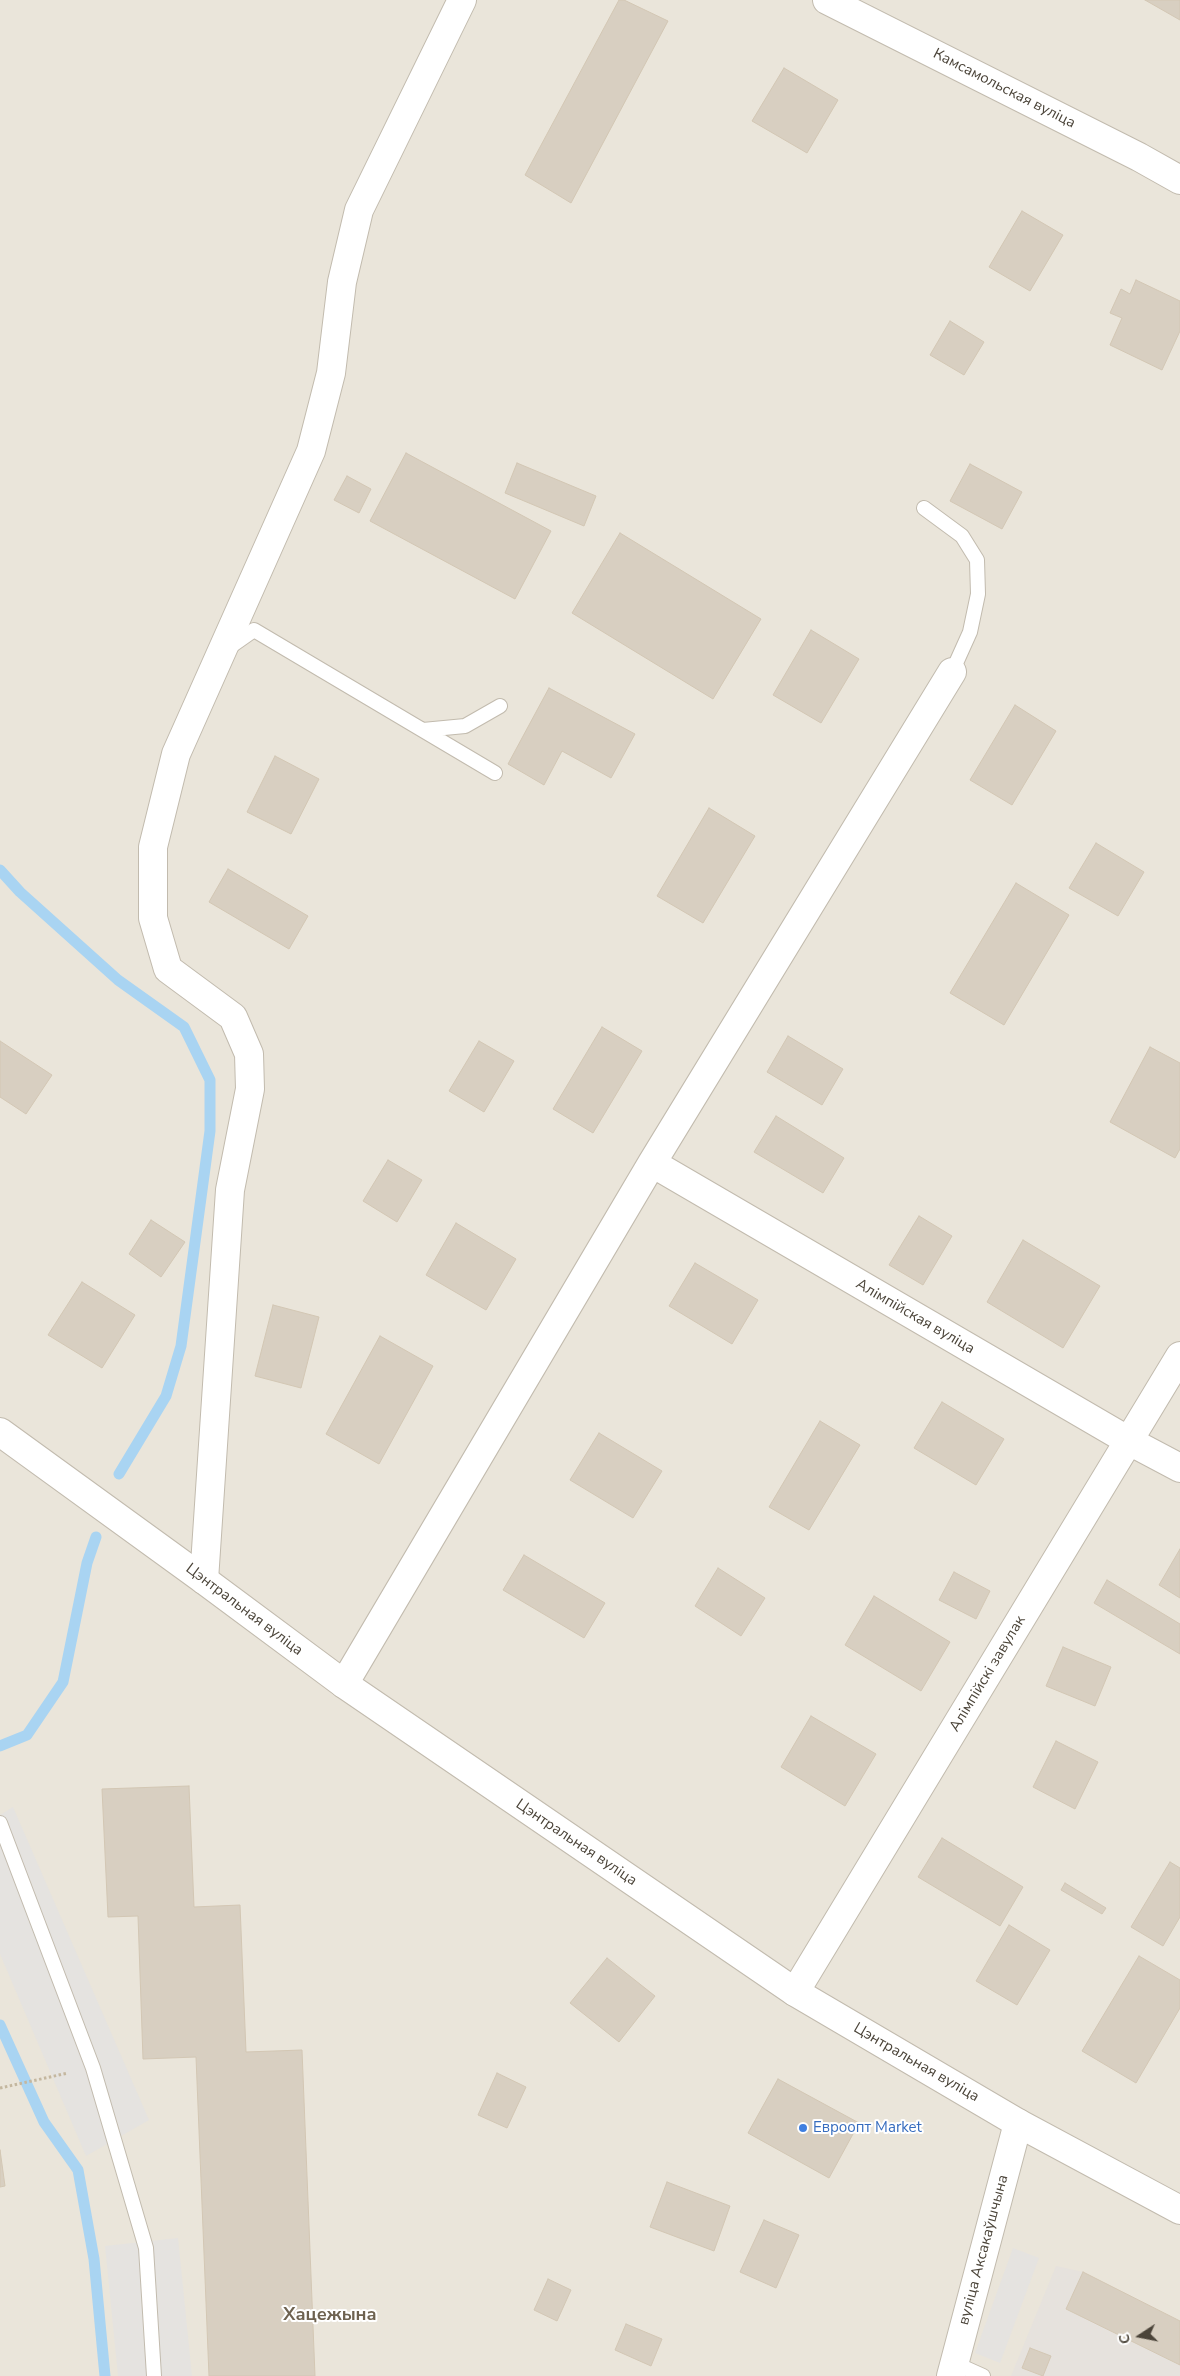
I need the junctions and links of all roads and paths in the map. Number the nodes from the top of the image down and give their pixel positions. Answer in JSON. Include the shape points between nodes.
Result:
{"nodes":[{"id":1,"x":462,"y":0,"type":"edge"},
{"id":2,"x":827,"y":0,"type":"edge"},
{"id":3,"x":1180,"y":180,"type":"edge"},
{"id":4,"x":924,"y":508,"type":"dead end"},
{"id":5,"x":218,"y":655,"type":"junction"},
{"id":6,"x":952,"y":672,"type":"joint"},
{"id":7,"x":500,"y":706,"type":"dead end"},
{"id":8,"x":423,"y":730,"type":"junction"},
{"id":9,"x":496,"y":773,"type":"dead end"},
{"id":10,"x":652,"y":1163,"type":"junction"},
{"id":11,"x":1180,"y":1356,"type":"edge"},
{"id":12,"x":0,"y":1432,"type":"edge"},
{"id":13,"x":1129,"y":1441,"type":"junction"},
{"id":14,"x":1180,"y":1468,"type":"edge"},
{"id":15,"x":204,"y":1580,"type":"junction"},
{"id":16,"x":344,"y":1684,"type":"junction"},
{"id":17,"x":0,"y":1823,"type":"edge"},
{"id":18,"x":795,"y":1992,"type":"junction"},
{"id":19,"x":93,"y":2068,"type":"junction"},
{"id":20,"x":0,"y":2088,"type":"edge"},
{"id":21,"x":1018,"y":2123,"type":"junction"},
{"id":22,"x":1180,"y":2210,"type":"edge"},
{"id":23,"x":952,"y":2369,"type":"edge"},
{"id":24,"x":154,"y":2376,"type":"edge"},
{"id":25,"x":983,"y":2376,"type":"edge"}],
"edges":[{"from":1,"to":5,"type":"street","via":[[359,210],[342,282],[331,373],[311,451]]},
{"from":2,"to":3,"type":"street","name":"Камсамольская вуліца"},
{"from":4,"to":6,"type":"lane","via":[[962,536],[977,560],[978,594],[972,622]]},
{"from":5,"to":8,"type":"lane","via":[[254,630]]},
{"from":5,"to":15,"type":"street","via":[[176,754],[153,847],[153,918],[168,969],[234,1017],[249,1054],[250,1089],[230,1190]]},
{"from":6,"to":10,"type":"street"},
{"from":7,"to":8,"type":"lane","via":[[466,726]]},
{"from":8,"to":9,"type":"lane"},
{"from":10,"to":13,"type":"street","name":"Алімпійская вуліца"},
{"from":10,"to":16,"type":"street"},
{"from":11,"to":13,"type":"street","name":"Алімпійскі завулак"},
{"from":12,"to":15,"type":"street","name":"Цэнтральная вуліца"},
{"from":13,"to":14,"type":"street","name":"Алімпійская вуліца"},
{"from":13,"to":18,"type":"street","name":"Алімпійскі завулак"},
{"from":15,"to":16,"type":"street","name":"Цэнтральная вуліца"},
{"from":16,"to":18,"type":"street","name":"Цэнтральная вуліца"},
{"from":17,"to":19,"type":"lane"},
{"from":18,"to":21,"type":"street","name":"Цэнтральная вуліца"},
{"from":19,"to":20,"type":"path"},
{"from":19,"to":24,"type":"lane","via":[[146,2248]]},
{"from":21,"to":22,"type":"street","name":"Цэнтральная вуліца"},
{"from":21,"to":23,"type":"street","name":"вуліца Аксакаўшчына"},
{"from":23,"to":25,"type":"lane"}]}
